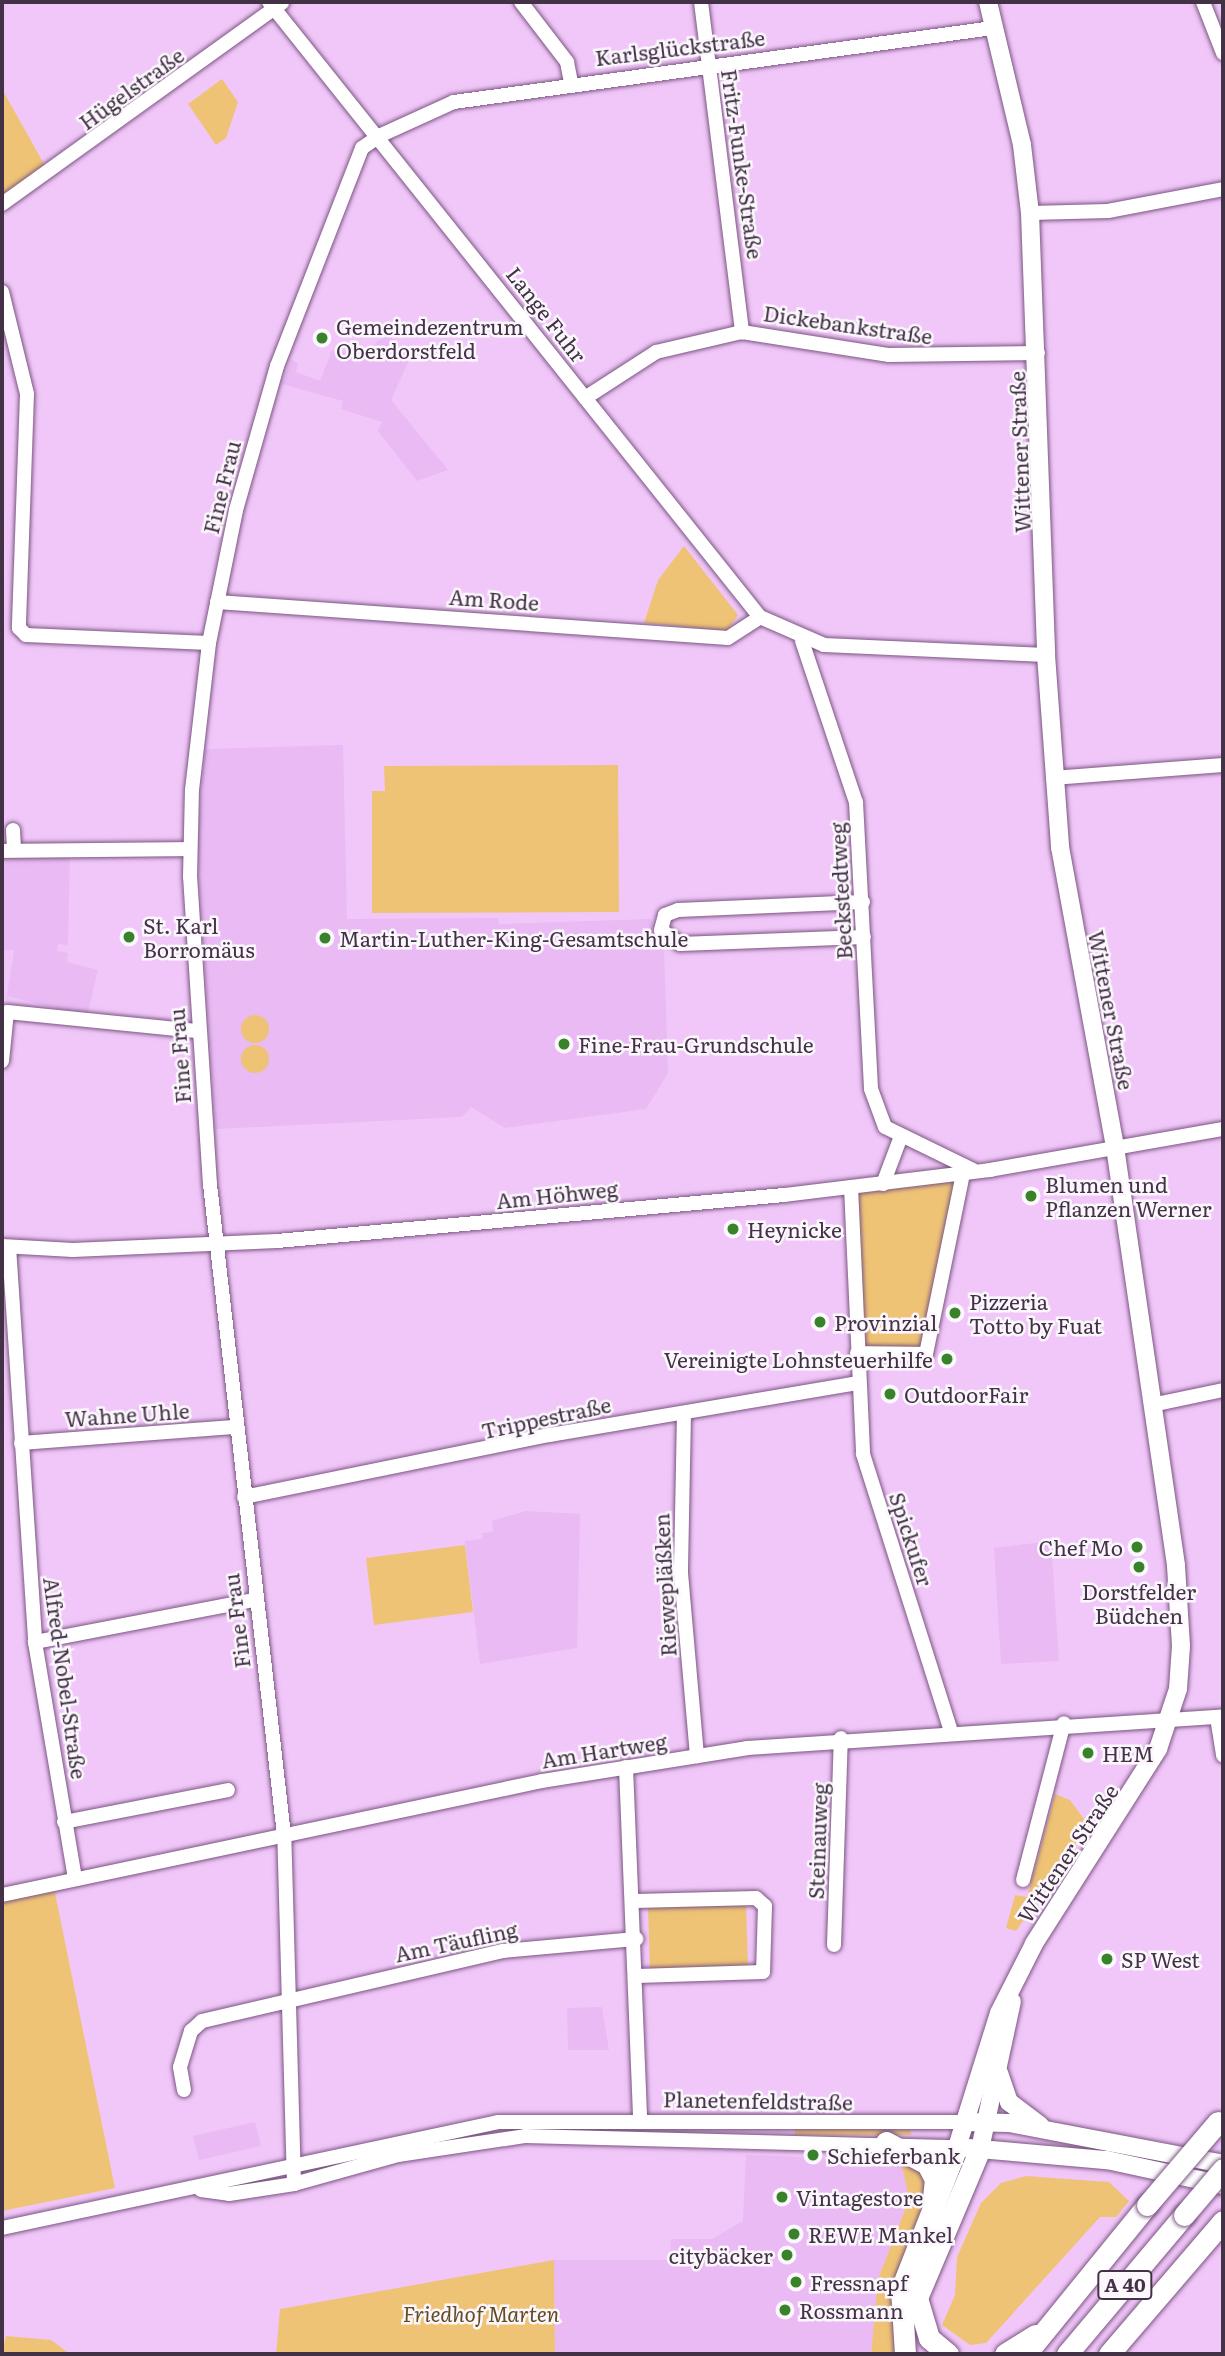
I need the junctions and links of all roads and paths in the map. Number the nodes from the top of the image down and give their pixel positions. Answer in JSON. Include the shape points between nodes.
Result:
{"nodes":[{"id":1,"x":521,"y":2,"type":"edge"},
{"id":2,"x":701,"y":2,"type":"edge"},
{"id":3,"x":988,"y":2,"type":"edge"},
{"id":4,"x":1203,"y":2,"type":"edge"},
{"id":5,"x":276,"y":3,"type":"edge"},
{"id":6,"x":993,"y":28,"type":"junction"},
{"id":7,"x":1223,"y":53,"type":"edge"},
{"id":8,"x":709,"y":65,"type":"junction"},
{"id":9,"x":571,"y":82,"type":"junction"},
{"id":10,"x":379,"y":136,"type":"junction"},
{"id":11,"x":1223,"y":189,"type":"edge"},
{"id":12,"x":2,"y":204,"type":"edge"},
{"id":13,"x":1030,"y":213,"type":"junction"},
{"id":14,"x":2,"y":292,"type":"edge"},
{"id":15,"x":743,"y":332,"type":"junction"},
{"id":16,"x":1038,"y":353,"type":"junction"},
{"id":17,"x":585,"y":398,"type":"junction"},
{"id":18,"x":217,"y":602,"type":"junction"},
{"id":19,"x":760,"y":617,"type":"junction"},
{"id":20,"x":802,"y":641,"type":"junction"},
{"id":21,"x":209,"y":643,"type":"junction"},
{"id":22,"x":1046,"y":654,"type":"junction"},
{"id":23,"x":1223,"y":765,"type":"edge"},
{"id":24,"x":1053,"y":778,"type":"junction"},
{"id":25,"x":13,"y":830,"type":"dead end"},
{"id":26,"x":190,"y":849,"type":"junction"},
{"id":27,"x":8,"y":850,"type":"edge"},
{"id":28,"x":863,"y":902,"type":"junction"},
{"id":29,"x":864,"y":937,"type":"junction"},
{"id":30,"x":197,"y":1031,"type":"junction"},
{"id":31,"x":2,"y":1061,"type":"edge"},
{"id":32,"x":1223,"y":1129,"type":"edge"},
{"id":33,"x":900,"y":1139,"type":"junction"},
{"id":34,"x":1115,"y":1147,"type":"junction"},
{"id":35,"x":970,"y":1172,"type":"junction"},
{"id":36,"x":883,"y":1184,"type":"junction"},
{"id":37,"x":852,"y":1187,"type":"junction"},
{"id":38,"x":217,"y":1244,"type":"junction"},
{"id":39,"x":5,"y":1246,"type":"edge"},
{"id":40,"x":857,"y":1353,"type":"junction"},
{"id":41,"x":858,"y":1382,"type":"junction"},
{"id":42,"x":1223,"y":1390,"type":"edge"},
{"id":43,"x":1153,"y":1405,"type":"junction"},
{"id":44,"x":684,"y":1413,"type":"junction"},
{"id":45,"x":236,"y":1427,"type":"junction"},
{"id":46,"x":21,"y":1443,"type":"junction"},
{"id":47,"x":244,"y":1497,"type":"junction"},
{"id":48,"x":254,"y":1600,"type":"junction"},
{"id":49,"x":35,"y":1642,"type":"junction"},
{"id":50,"x":1220,"y":1716,"type":"edge"},
{"id":51,"x":1169,"y":1718,"type":"junction"},
{"id":52,"x":1064,"y":1723,"type":"junction"},
{"id":53,"x":951,"y":1732,"type":"junction"},
{"id":54,"x":841,"y":1738,"type":"junction"},
{"id":55,"x":697,"y":1756,"type":"junction"},
{"id":56,"x":1223,"y":1756,"type":"edge"},
{"id":57,"x":626,"y":1767,"type":"junction"},
{"id":58,"x":228,"y":1790,"type":"dead end"},
{"id":59,"x":64,"y":1822,"type":"junction"},
{"id":60,"x":284,"y":1835,"type":"junction"},
{"id":61,"x":75,"y":1879,"type":"junction"},
{"id":62,"x":1023,"y":1880,"type":"dead end"},
{"id":63,"x":2,"y":1895,"type":"edge"},
{"id":64,"x":635,"y":1901,"type":"junction"},
{"id":65,"x":636,"y":1939,"type":"junction"},
{"id":66,"x":834,"y":1945,"type":"dead end"},
{"id":67,"x":637,"y":1976,"type":"junction"},
{"id":68,"x":1015,"y":1984,"type":"junction"},
{"id":69,"x":287,"y":2003,"type":"junction"},
{"id":70,"x":999,"y":2072,"type":"junction"},
{"id":71,"x":184,"y":2090,"type":"dead end"},
{"id":72,"x":1221,"y":2119,"type":"edge"},
{"id":73,"x":640,"y":2121,"type":"junction"},
{"id":74,"x":986,"y":2121,"type":"junction"},
{"id":75,"x":964,"y":2122,"type":"junction"},
{"id":76,"x":1046,"y":2129,"type":"junction"},
{"id":77,"x":886,"y":2142,"type":"junction"},
{"id":78,"x":957,"y":2147,"type":"junction"},
{"id":79,"x":980,"y":2149,"type":"junction"},
{"id":80,"x":292,"y":2164,"type":"junction"},
{"id":81,"x":1223,"y":2164,"type":"edge"},
{"id":82,"x":1223,"y":2169,"type":"edge"},
{"id":83,"x":294,"y":2184,"type":"junction"},
{"id":84,"x":1223,"y":2185,"type":"edge"},
{"id":85,"x":199,"y":2190,"type":"junction"},
{"id":86,"x":931,"y":2209,"type":"junction"},
{"id":87,"x":1222,"y":2223,"type":"edge"},
{"id":88,"x":2,"y":2228,"type":"edge"},
{"id":89,"x":1051,"y":2323,"type":"junction"},
{"id":90,"x":905,"y":2354,"type":"edge"},
{"id":91,"x":948,"y":2354,"type":"edge"},
{"id":92,"x":1005,"y":2354,"type":"edge"},
{"id":93,"x":1026,"y":2354,"type":"edge"},
{"id":94,"x":1067,"y":2354,"type":"edge"},
{"id":95,"x":1110,"y":2354,"type":"edge"}],
"edges":[{"from":1,"to":9,"type":"street","via":[[567,62]]},
{"from":2,"to":8,"type":"street","name":"Fritz-Funke-Straße"},
{"from":3,"to":6,"type":"main road","name":"Wittener Straße"},
{"from":4,"to":7,"type":"street"},
{"from":5,"to":10,"type":"street","name":"Lange Fuhr"},
{"from":5,"to":12,"type":"street","name":"Hügelstraße"},
{"from":6,"to":8,"type":"street","name":"Karlsglückstraße"},
{"from":6,"to":13,"type":"main road","name":"Wittener Straße","via":[[1022,145]]},
{"from":8,"to":9,"type":"street","name":"Karlsglückstraße"},
{"from":8,"to":15,"type":"street","name":"Fritz-Funke-Straße"},
{"from":9,"to":10,"type":"street","name":"Karlsglückstraße","via":[[454,102]]},
{"from":10,"to":17,"type":"street","name":"Lange Fuhr"},
{"from":10,"to":18,"type":"street","name":"Fine Frau","via":[[362,148],[277,366]]},
{"from":11,"to":13,"type":"street","via":[[1108,211]]},
{"from":13,"to":16,"type":"main road","name":"Wittener Straße"},
{"from":14,"to":21,"type":"street","via":[[27,394],[19,628],[26,635]]},
{"from":15,"to":16,"type":"street","name":"Dickebankstraße","via":[[889,355]]},
{"from":15,"to":17,"type":"street","name":"Dickebankstraße","via":[[656,352]]},
{"from":16,"to":22,"type":"main road","name":"Wittener Straße"},
{"from":17,"to":19,"type":"street","name":"Lange Fuhr"},
{"from":18,"to":19,"type":"street","name":"Am Rode","via":[[728,638]]},
{"from":18,"to":21,"type":"street","name":"Fine Frau"},
{"from":19,"to":20,"type":"street","name":"Lange Fuhr"},
{"from":20,"to":22,"type":"street"},
{"from":20,"to":28,"type":"street","name":"Beckstedtweg","via":[[856,802]]},
{"from":21,"to":26,"type":"street","name":"Fine Frau"},
{"from":22,"to":24,"type":"main road","name":"Wittener Straße"},
{"from":23,"to":24,"type":"street"},
{"from":24,"to":34,"type":"main road","name":"Wittener Straße"},
{"from":25,"to":27,"type":"street"},
{"from":26,"to":27,"type":"street"},
{"from":26,"to":30,"type":"street","name":"Fine Frau"},
{"from":28,"to":29,"type":"street","name":"Beckstedtweg"},
{"from":28,"to":29,"type":"street","via":[[678,910],[665,915],[661,930],[680,944]]},
{"from":29,"to":33,"type":"street","name":"Beckstedtweg","via":[[871,1089],[885,1127]]},
{"from":30,"to":31,"type":"street","via":[[7,1012]]},
{"from":30,"to":38,"type":"street","name":"Fine Frau"},
{"from":32,"to":34,"type":"street","name":"Am Höhweg"},
{"from":33,"to":35,"type":"street"},
{"from":33,"to":36,"type":"street"},
{"from":34,"to":35,"type":"street","name":"Am Höhweg"},
{"from":34,"to":43,"type":"main road","name":"Wittener Straße"},
{"from":35,"to":36,"type":"street","name":"Am Höhweg"},
{"from":35,"to":40,"type":"street","via":[[926,1354]]},
{"from":36,"to":37,"type":"street","name":"Am Höhweg"},
{"from":37,"to":38,"type":"street","name":"Am Höhweg"},
{"from":37,"to":40,"type":"street","name":"Spickufer"},
{"from":38,"to":39,"type":"street","name":"Am Höhweg"},
{"from":38,"to":45,"type":"street","name":"Fine Frau"},
{"from":39,"to":46,"type":"street","name":"Alfred-Nobel-Straße"},
{"from":40,"to":41,"type":"street","name":"Spickufer"},
{"from":41,"to":44,"type":"street","name":"Trippestraße"},
{"from":41,"to":53,"type":"street","name":"Spickufer","via":[[863,1454]]},
{"from":42,"to":43,"type":"street"},
{"from":43,"to":51,"type":"main road","name":"Wittener Straße","via":[[1181,1626]]},
{"from":44,"to":47,"type":"street","name":"Trippestraße"},
{"from":44,"to":55,"type":"street","name":"Riewepläßken","via":[[681,1573]]},
{"from":45,"to":46,"type":"street","name":"Wahne Uhle"},
{"from":45,"to":47,"type":"street","name":"Fine Frau"},
{"from":46,"to":49,"type":"street","name":"Alfred-Nobel-Straße"},
{"from":47,"to":48,"type":"street","name":"Fine Frau"},
{"from":48,"to":49,"type":"street"},
{"from":48,"to":60,"type":"street","name":"Fine Frau"},
{"from":49,"to":59,"type":"street","name":"Alfred-Nobel-Straße"},
{"from":50,"to":51,"type":"street","name":"Am Hartweg"},
{"from":50,"to":56,"type":"street"},
{"from":51,"to":52,"type":"street","name":"Am Hartweg"},
{"from":51,"to":68,"type":"main road","name":"Wittener Straße","via":[[1130,1802],[1049,1916]]},
{"from":52,"to":53,"type":"street","name":"Am Hartweg"},
{"from":52,"to":62,"type":"street"},
{"from":53,"to":54,"type":"street","name":"Am Hartweg"},
{"from":54,"to":55,"type":"street","name":"Am Hartweg"},
{"from":54,"to":66,"type":"street","name":"Steinauweg"},
{"from":55,"to":57,"type":"street","name":"Am Hartweg"},
{"from":57,"to":60,"type":"street","name":"Am Hartweg"},
{"from":57,"to":64,"type":"street"},
{"from":58,"to":59,"type":"street"},
{"from":59,"to":61,"type":"street","name":"Alfred-Nobel-Straße"},
{"from":60,"to":61,"type":"street","name":"Am Hartweg"},
{"from":60,"to":69,"type":"street","name":"Fine Frau"},
{"from":61,"to":63,"type":"street","name":"Am Hartweg"},
{"from":64,"to":65,"type":"street"},
{"from":64,"to":67,"type":"street","via":[[757,1898],[765,1906],[763,1972]]},
{"from":65,"to":67,"type":"street"},
{"from":65,"to":69,"type":"street","name":"Am Täufling","via":[[503,1951]]},
{"from":67,"to":73,"type":"street"},
{"from":68,"to":70,"type":"main road","name":"Wittener Straße"},
{"from":68,"to":75,"type":"main road","name":"Wittener Straße","via":[[999,2013]]},
{"from":69,"to":71,"type":"street","via":[[195,2025],[180,2067]]},
{"from":69,"to":80,"type":"street","name":"Fine Frau"},
{"from":70,"to":74,"type":"main road","name":"Wittener Straße"},
{"from":70,"to":76,"type":"main road","via":[[1009,2102]]},
{"from":72,"to":89,"type":"highway","bridge":true},
{"from":73,"to":75,"type":"street","name":"Planetenfeldstraße"},
{"from":73,"to":80,"type":"street","name":"Planetenfeldstraße","via":[[470,2126]]},
{"from":74,"to":75,"type":"main road","name":"Planetenfeldstraße"},
{"from":74,"to":76,"type":"main road","name":"Planetenfeldstraße"},
{"from":74,"to":79,"type":"main road","name":"Wittener Straße"},
{"from":75,"to":78,"type":"main road","name":"Wittener Straße"},
{"from":76,"to":81,"type":"main road","name":"Planetenfeldstraße"},
{"from":77,"to":78,"type":"street","name":"Planetenfeldstraße"},
{"from":77,"to":83,"type":"street","name":"Planetenfeldstraße","via":[[513,2137],[398,2155]]},
{"from":77,"to":86,"type":"highway","via":[[927,2164],[935,2179]]},
{"from":78,"to":79,"type":"main road","name":"Planetenfeldstraße"},
{"from":78,"to":86,"type":"highway"},
{"from":79,"to":84,"type":"main road","name":"Planetenfeldstraße","via":[[1107,2161]]},
{"from":79,"to":91,"type":"highway","via":[[917,2298],[929,2338]]},
{"from":80,"to":83,"type":"street"},
{"from":80,"to":85,"type":"street","name":"Planetenfeldstraße"},
{"from":82,"to":94,"type":"highway","number":"A 40","bridge":true},
{"from":83,"to":85,"type":"street","name":"Planetenfeldstraße","via":[[229,2194]]},
{"from":85,"to":88,"type":"street","name":"Planetenfeldstraße"},
{"from":86,"to":90,"type":"highway","via":[[901,2288]]},
{"from":87,"to":95,"type":"highway","number":"A 40"},
{"from":89,"to":92,"type":"highway"},
{"from":89,"to":93,"type":"highway"}]}
